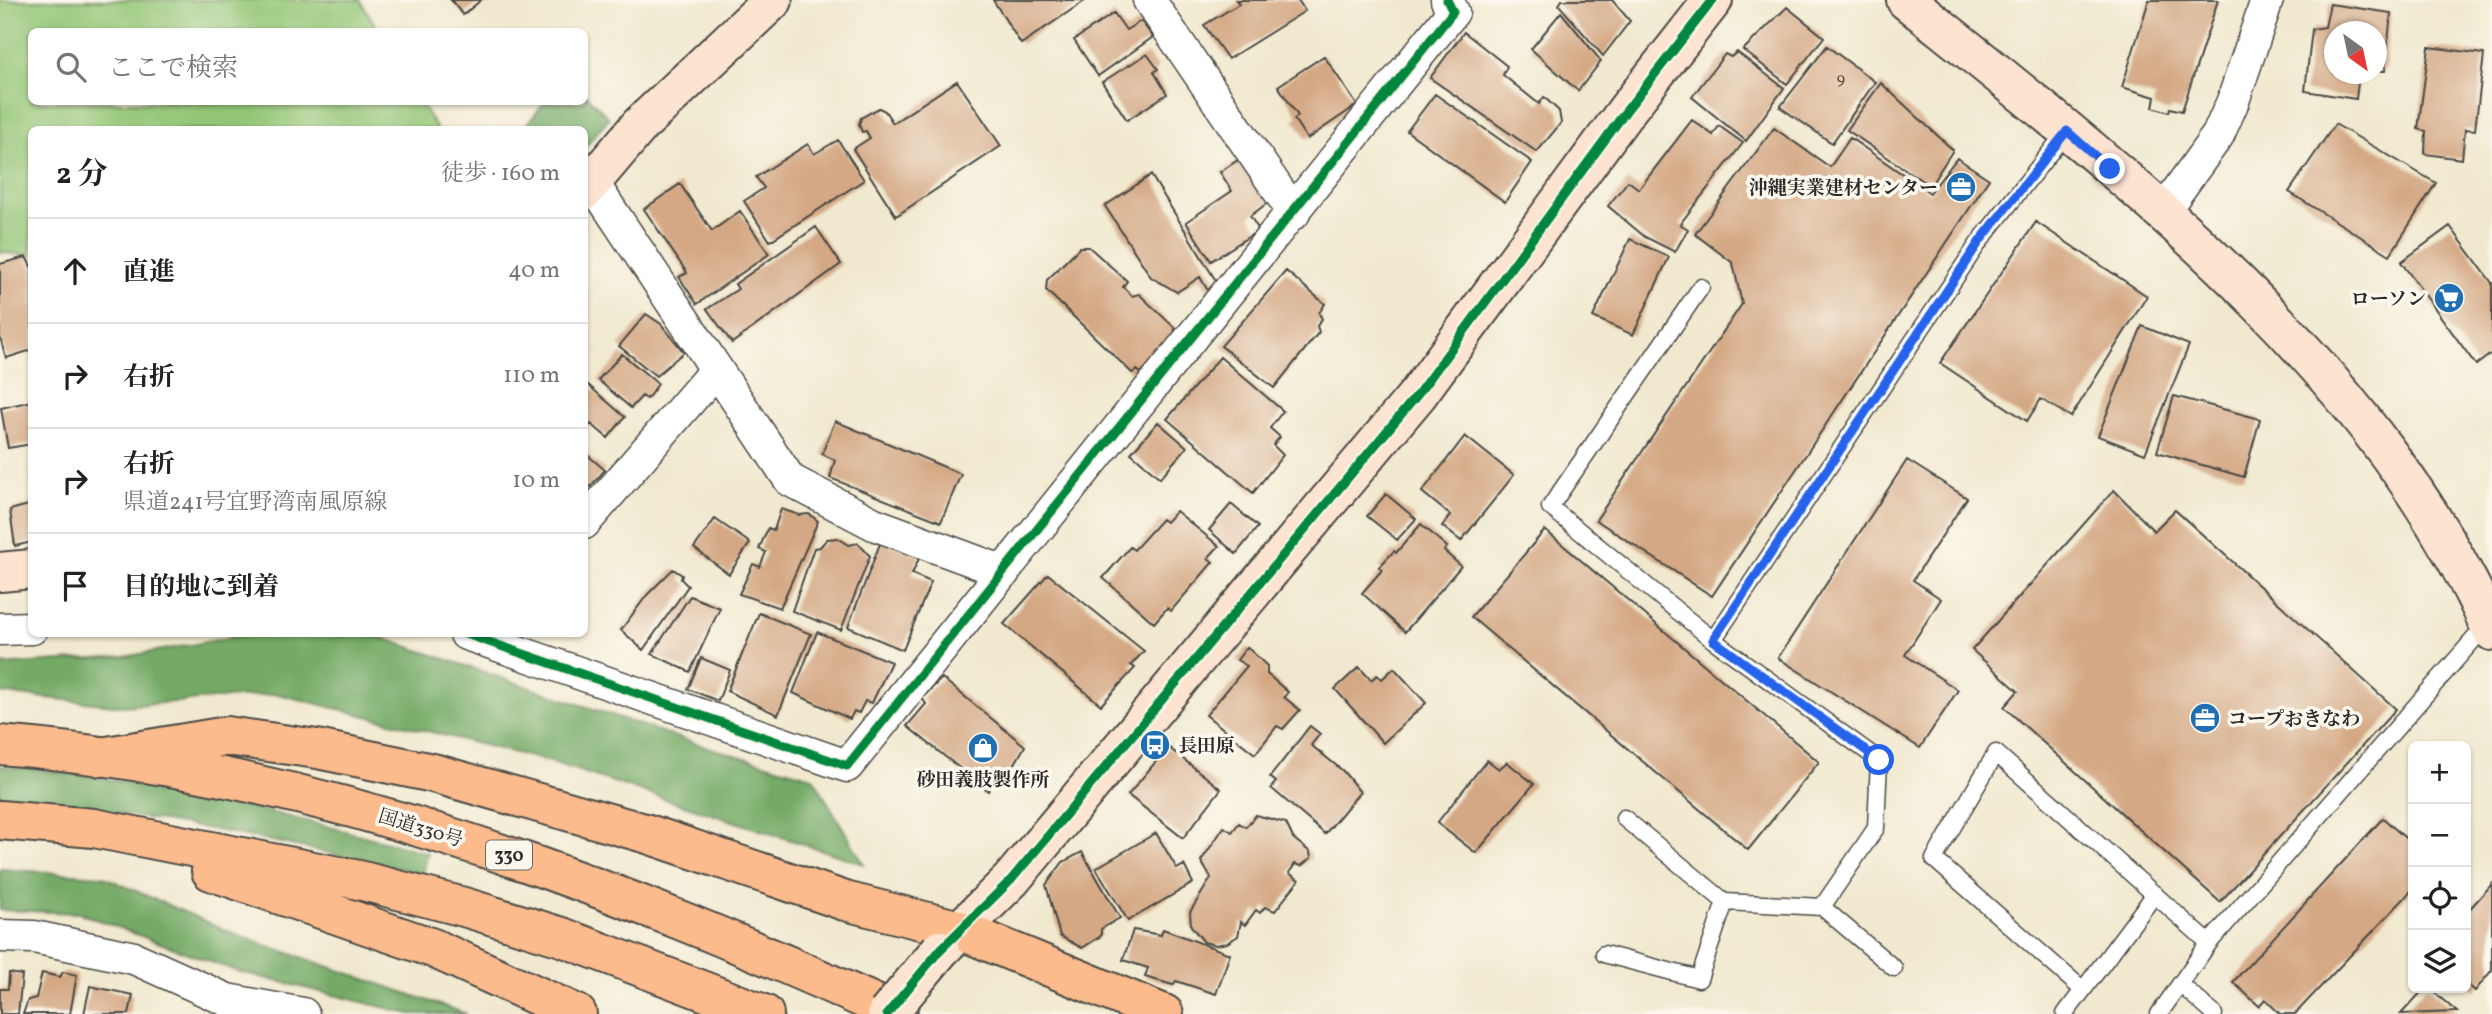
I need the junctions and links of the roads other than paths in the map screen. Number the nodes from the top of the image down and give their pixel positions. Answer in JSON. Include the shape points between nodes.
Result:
{"nodes":[{"id":1,"x":773,"y":0,"type":"edge"},
{"id":2,"x":1149,"y":0,"type":"edge"},
{"id":3,"x":1447,"y":0,"type":"edge"},
{"id":4,"x":1713,"y":0,"type":"edge"},
{"id":5,"x":1906,"y":0,"type":"edge"},
{"id":6,"x":2267,"y":0,"type":"edge"},
{"id":7,"x":2067,"y":131,"type":"junction"},
{"id":8,"x":588,"y":186,"type":"edge"},
{"id":9,"x":1294,"y":213,"type":"junction"},
{"id":10,"x":2162,"y":213,"type":"junction"},
{"id":11,"x":1701,"y":287,"type":"dead end"},
{"id":12,"x":716,"y":370,"type":"junction"},
{"id":13,"x":588,"y":518,"type":"edge"},
{"id":14,"x":28,"y":569,"type":"edge"},
{"id":15,"x":0,"y":572,"type":"edge"},
{"id":16,"x":1004,"y":572,"type":"junction"},
{"id":17,"x":2490,"y":626,"type":"edge"},
{"id":18,"x":28,"y":628,"type":"edge"},
{"id":19,"x":0,"y":629,"type":"edge"},
{"id":20,"x":487,"y":637,"type":"edge"},
{"id":21,"x":1713,"y":640,"type":"junction"},
{"id":22,"x":0,"y":745,"type":"edge"},
{"id":23,"x":101,"y":757,"type":"junction"},
{"id":24,"x":1624,"y":818,"type":"dead end"},
{"id":25,"x":0,"y":820,"type":"edge"},
{"id":26,"x":94,"y":828,"type":"junction"},
{"id":27,"x":2155,"y":894,"type":"junction"},
{"id":28,"x":1725,"y":902,"type":"junction"},
{"id":29,"x":1822,"y":907,"type":"junction"},
{"id":30,"x":0,"y":936,"type":"edge"},
{"id":31,"x":950,"y":940,"type":"junction"},
{"id":32,"x":2209,"y":943,"type":"junction"},
{"id":33,"x":1604,"y":954,"type":"dead end"},
{"id":34,"x":1894,"y":968,"type":"dead end"},
{"id":35,"x":817,"y":977,"type":"junction"},
{"id":36,"x":2180,"y":985,"type":"junction"},
{"id":37,"x":2083,"y":990,"type":"junction"},
{"id":38,"x":303,"y":1014,"type":"edge"},
{"id":39,"x":577,"y":1014,"type":"edge"},
{"id":40,"x":764,"y":1014,"type":"edge"},
{"id":41,"x":887,"y":1014,"type":"edge"},
{"id":42,"x":898,"y":1014,"type":"edge"},
{"id":43,"x":925,"y":1014,"type":"edge"},
{"id":44,"x":1164,"y":1014,"type":"edge"},
{"id":45,"x":2065,"y":1014,"type":"edge"},
{"id":46,"x":2159,"y":1014,"type":"edge"},
{"id":47,"x":2214,"y":1014,"type":"edge"}],
"edges":[{"from":1,"to":8,"type":"street","via":[[640,125]]},
{"from":2,"to":9,"type":"street"},
{"from":3,"to":9,"type":"street","via":[[1453,12]]},
{"from":4,"to":31,"type":"street","via":[[1418,394],[1011,880]]},
{"from":5,"to":7,"type":"street"},
{"from":6,"to":10,"type":"street","via":[[2218,135]]},
{"from":7,"to":10,"type":"street"},
{"from":7,"to":21,"type":"lane","via":[[1980,241]]},
{"from":8,"to":12,"type":"street"},
{"from":9,"to":16,"type":"street"},
{"from":10,"to":17,"type":"street","via":[[2296,343],[2369,429],[2427,513]]},
{"from":11,"to":21,"type":"lane","via":[[1550,507]]},
{"from":12,"to":13,"type":"street"},
{"from":12,"to":16,"type":"street","via":[[790,480],[874,524]]},
{"from":14,"to":15,"type":"street"},
{"from":16,"to":20,"type":"street","via":[[847,766]]},
{"from":17,"to":32,"type":"lane"},
{"from":18,"to":19,"type":"street"},
{"from":21,"to":29,"type":"lane","via":[[1879,760],[1876,828]]},
{"from":22,"to":23,"type":"highway","name":"国道330号","number":"330"},
{"from":23,"to":31,"type":"highway","via":[[227,736],[317,748],[558,807],[670,841]]},
{"from":23,"to":35,"type":"highway","name":"国道330号","number":"330","via":[[217,775],[437,831],[684,920]]},
{"from":24,"to":28,"type":"lane"},
{"from":25,"to":26,"type":"highway"},
{"from":26,"to":39,"type":"highway","via":[[433,948]]},
{"from":26,"to":40,"type":"highway","via":[[359,880],[464,907],[574,941]]},
{"from":27,"to":32,"type":"lane"},
{"from":27,"to":37,"type":"lane"},
{"from":27,"to":37,"type":"lane","via":[[1996,753],[1934,859]]},
{"from":28,"to":29,"type":"lane"},
{"from":28,"to":33,"type":"lane","via":[[1699,979]]},
{"from":29,"to":34,"type":"lane"},
{"from":30,"to":38,"type":"street","via":[[34,937],[134,958],[227,1000]]},
{"from":31,"to":41,"type":"street","bridge":true},
{"from":31,"to":44,"type":"highway"},
{"from":32,"to":36,"type":"lane"},
{"from":35,"to":42,"type":"highway","name":"国道330号","number":"330"},
{"from":35,"to":43,"type":"highway"},
{"from":36,"to":46,"type":"lane"},
{"from":36,"to":47,"type":"lane"},
{"from":37,"to":45,"type":"lane"}]}
